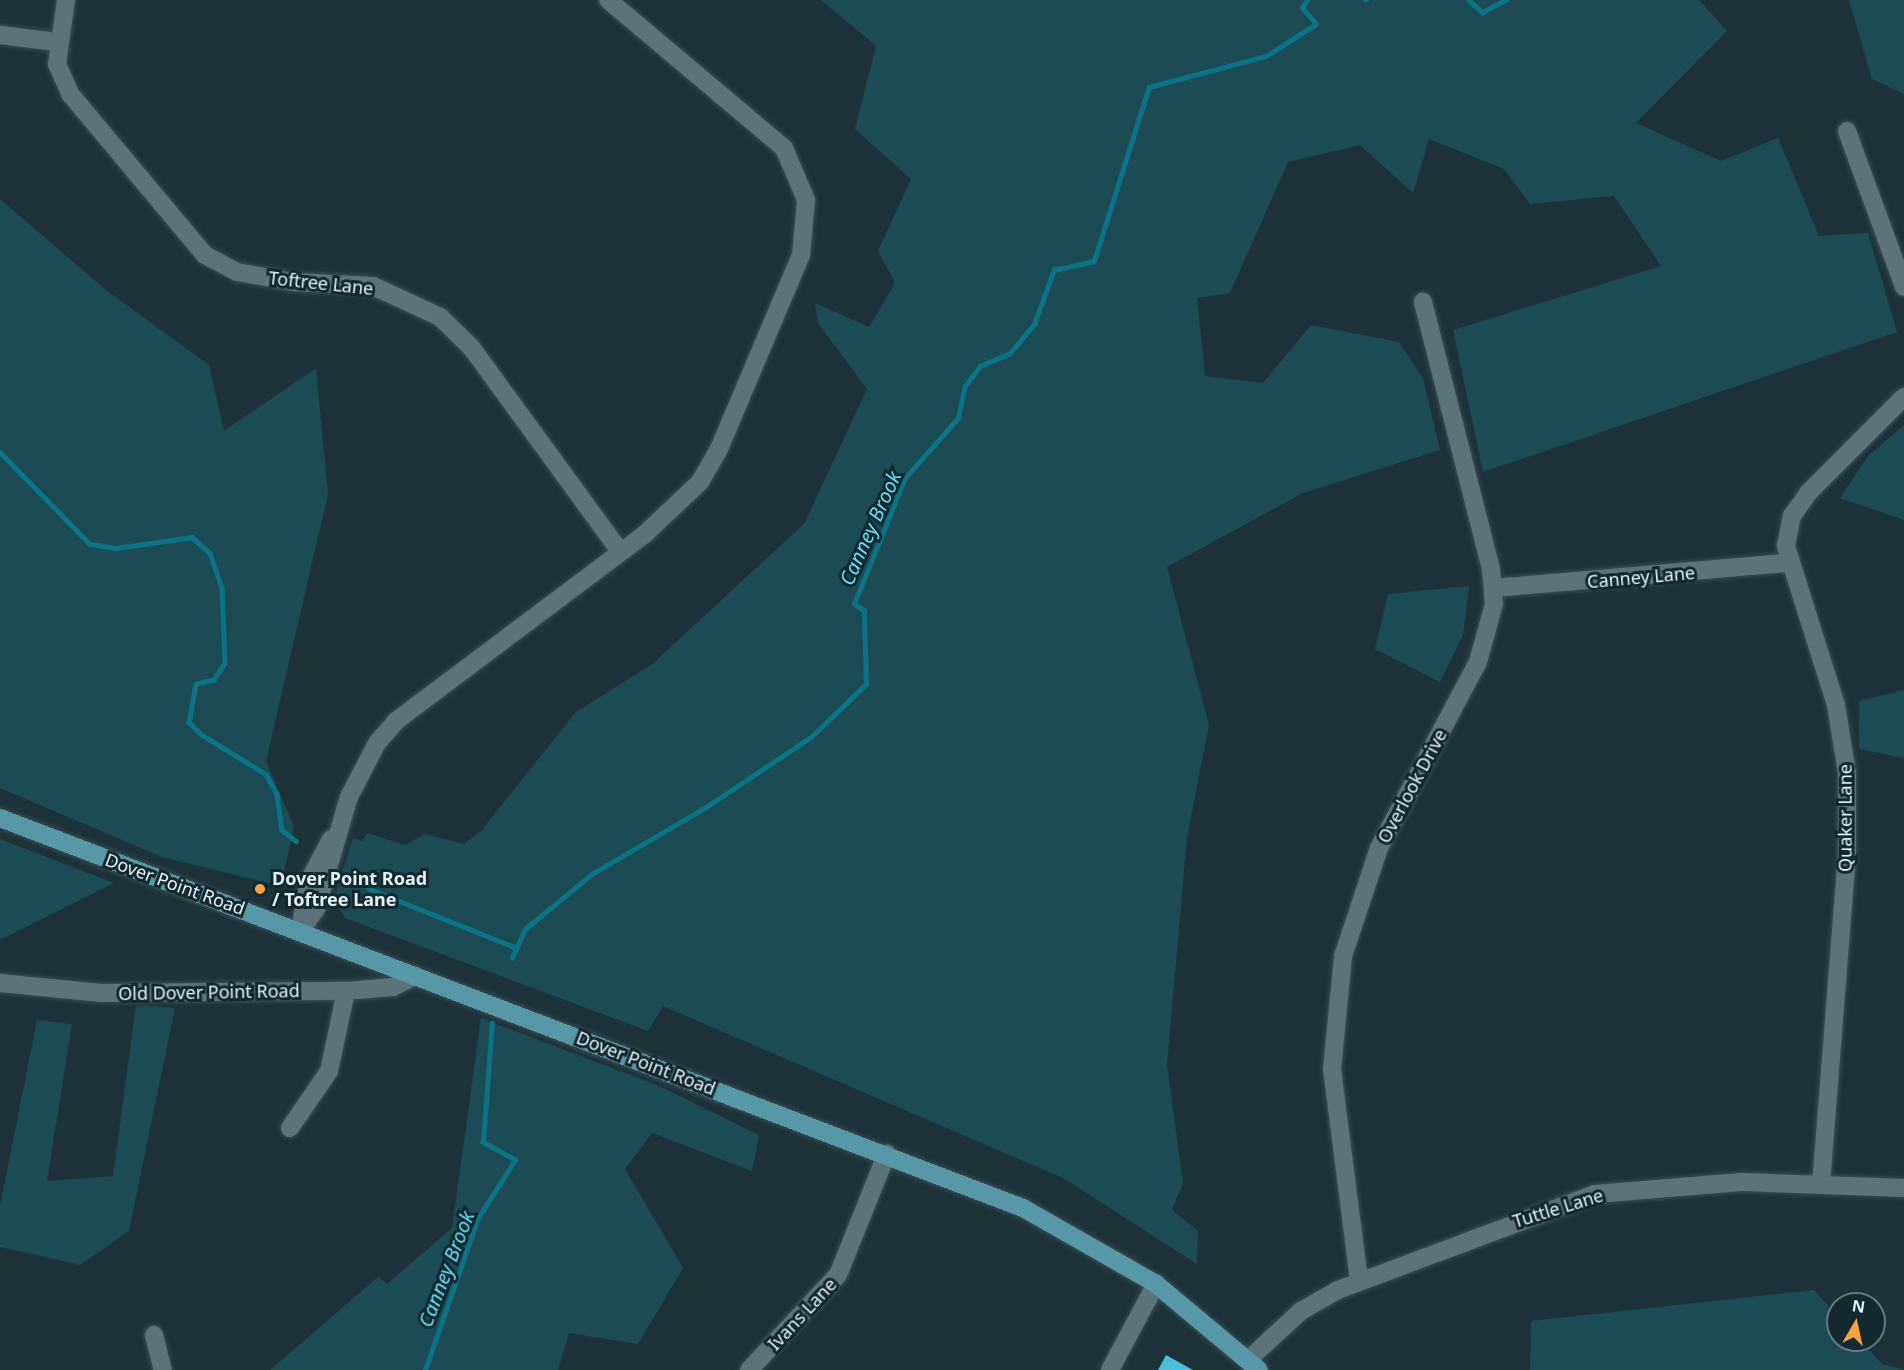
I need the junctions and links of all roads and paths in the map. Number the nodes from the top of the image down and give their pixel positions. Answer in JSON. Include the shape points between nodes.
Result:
{"nodes":[{"id":1,"x":66,"y":0,"type":"edge"},
{"id":2,"x":608,"y":0,"type":"edge"},
{"id":3,"x":0,"y":35,"type":"edge"},
{"id":4,"x":57,"y":42,"type":"junction"},
{"id":5,"x":1847,"y":131,"type":"dead end"},
{"id":6,"x":1904,"y":287,"type":"edge"},
{"id":7,"x":1423,"y":302,"type":"dead end"},
{"id":8,"x":1904,"y":397,"type":"edge"},
{"id":9,"x":620,"y":551,"type":"junction"},
{"id":10,"x":1788,"y":563,"type":"junction"},
{"id":11,"x":1494,"y":588,"type":"junction"},
{"id":12,"x":0,"y":818,"type":"edge"},
{"id":13,"x":300,"y":931,"type":"junction"},
{"id":14,"x":415,"y":976,"type":"junction"},
{"id":15,"x":0,"y":983,"type":"edge"},
{"id":16,"x":346,"y":991,"type":"junction"},
{"id":17,"x":290,"y":1128,"type":"dead end"},
{"id":18,"x":887,"y":1153,"type":"junction"},
{"id":19,"x":1821,"y":1185,"type":"junction"},
{"id":20,"x":1904,"y":1188,"type":"edge"},
{"id":21,"x":1359,"y":1280,"type":"junction"},
{"id":22,"x":1156,"y":1284,"type":"junction"},
{"id":23,"x":154,"y":1335,"type":"dead end"},
{"id":24,"x":1254,"y":1365,"type":"edge"},
{"id":25,"x":163,"y":1370,"type":"edge"},
{"id":26,"x":748,"y":1370,"type":"edge"},
{"id":27,"x":1110,"y":1370,"type":"edge"}],
"edges":[{"from":1,"to":4,"type":"street","name":"Toftree Lane"},
{"from":2,"to":9,"type":"street","via":[[784,148],[802,182],[807,219],[792,277],[719,449],[675,510]]},
{"from":3,"to":4,"type":"street"},
{"from":4,"to":9,"type":"street","name":"Toftree Lane","via":[[62,79],[86,117],[205,255],[237,272],[293,282],[373,286],[440,317],[471,347]]},
{"from":5,"to":6,"type":"street"},
{"from":7,"to":11,"type":"street","name":"Overlook Drive"},
{"from":8,"to":10,"type":"street","name":"Quaker Lane","via":[[1799,504],[1787,532]]},
{"from":9,"to":13,"type":"street","via":[[396,721],[363,767],[335,836],[326,842],[309,881]]},
{"from":10,"to":11,"type":"street","name":"Canney Lane"},
{"from":10,"to":19,"type":"street","name":"Quaker Lane","via":[[1836,705],[1847,773],[1847,855]]},
{"from":11,"to":21,"type":"street","name":"Overlook Drive","via":[[1492,621],[1478,662],[1379,848],[1343,956],[1332,1069]]},
{"from":12,"to":13,"type":"main road","name":"Dover Point Road"},
{"from":13,"to":14,"type":"main road","name":"Dover Point Road"},
{"from":14,"to":16,"type":"street","name":"Old Dover Point Road","via":[[393,987]]},
{"from":14,"to":18,"type":"main road","name":"Dover Point Road"},
{"from":15,"to":16,"type":"street","name":"Old Dover Point Road","via":[[102,993]]},
{"from":16,"to":17,"type":"street","via":[[329,1071]]},
{"from":18,"to":22,"type":"main road","name":"Dover Point Road","via":[[1053,1222]]},
{"from":18,"to":26,"type":"street","name":"Ivans Lane","via":[[838,1275]]},
{"from":19,"to":20,"type":"street","name":"Tuttle Lane"},
{"from":19,"to":21,"type":"street","name":"Tuttle Lane","via":[[1700,1183],[1595,1194]]},
{"from":21,"to":24,"type":"street","name":"Tuttle Lane","via":[[1301,1311]]},
{"from":22,"to":24,"type":"main road","name":"Dover Point Road"},
{"from":22,"to":27,"type":"street"},
{"from":23,"to":25,"type":"street"}]}
